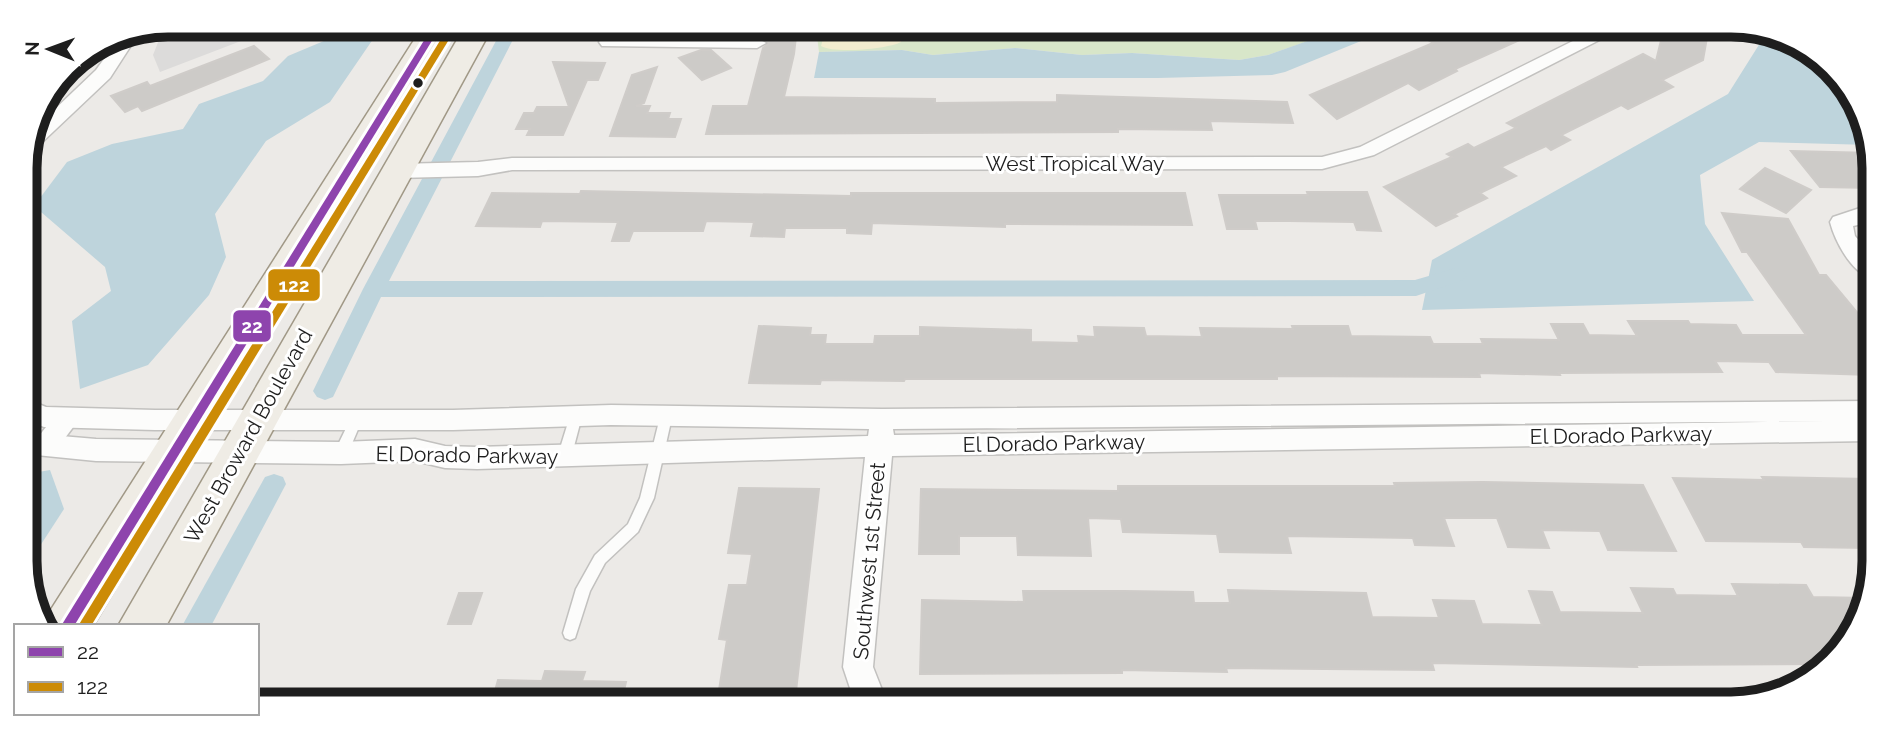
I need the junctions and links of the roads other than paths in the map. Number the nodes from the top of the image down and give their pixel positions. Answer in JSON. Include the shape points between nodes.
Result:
{"nodes":[{"id":1,"x":430,"y":37,"type":"edge"},
{"id":2,"x":475,"y":37,"type":"edge"},
{"id":3,"x":663,"y":37,"type":"edge"},
{"id":4,"x":700,"y":37,"type":"edge"},
{"id":5,"x":1598,"y":37,"type":"edge"},
{"id":6,"x":608,"y":43,"type":"dead end"},
{"id":7,"x":757,"y":43,"type":"dead end"},
{"id":8,"x":125,"y":44,"type":"edge"},
{"id":9,"x":42,"y":132,"type":"edge"},
{"id":10,"x":371,"y":134,"type":"junction"},
{"id":11,"x":428,"y":164,"type":"junction"},
{"id":12,"x":1862,"y":215,"type":"edge"},
{"id":13,"x":1862,"y":259,"type":"edge"},
{"id":14,"x":1862,"y":411,"type":"edge"},
{"id":15,"x":37,"y":414,"type":"edge"},
{"id":16,"x":576,"y":416,"type":"junction"},
{"id":17,"x":68,"y":417,"type":"junction"},
{"id":18,"x":666,"y":417,"type":"junction"},
{"id":19,"x":356,"y":420,"type":"junction"},
{"id":20,"x":1453,"y":426,"type":"junction"},
{"id":21,"x":1862,"y":432,"type":"edge"},
{"id":22,"x":881,"y":433,"type":"junction"},
{"id":23,"x":187,"y":436,"type":"junction"},
{"id":24,"x":249,"y":436,"type":"junction"},
{"id":25,"x":39,"y":445,"type":"edge"},
{"id":26,"x":658,"y":451,"type":"junction"},
{"id":27,"x":341,"y":453,"type":"junction"},
{"id":28,"x":564,"y":458,"type":"junction"},
{"id":29,"x":69,"y":624,"type":"edge"},
{"id":30,"x":142,"y":624,"type":"edge"},
{"id":31,"x":570,"y":633,"type":"dead end"},
{"id":32,"x":867,"y":692,"type":"edge"}],
"edges":[{"from":1,"to":10,"type":"main road"},
{"from":2,"to":11,"type":"main road","name":"West Broward Boulevard"},
{"from":3,"to":6,"type":"street"},
{"from":4,"to":7,"type":"street"},
{"from":5,"to":11,"type":"street","name":"West Tropical Way","via":[[1367,151],[1322,163]]},
{"from":8,"to":9,"type":"street","via":[[103,74]]},
{"from":10,"to":11,"type":"main road","via":[[377,152]]},
{"from":10,"to":23,"type":"main road"},
{"from":11,"to":24,"type":"main road","name":"West Broward Boulevard"},
{"from":12,"to":13,"type":"street","via":[[1841,222],[1845,238]]},
{"from":14,"to":20,"type":"street","name":"El Dorado Parkway"},
{"from":15,"to":17,"type":"street"},
{"from":16,"to":18,"type":"street","name":"El Dorado Parkway"},
{"from":16,"to":19,"type":"street","name":"El Dorado Parkway"},
{"from":16,"to":28,"type":"lane"},
{"from":17,"to":23,"type":"street"},
{"from":17,"to":25,"type":"lane"},
{"from":18,"to":22,"type":"street","name":"El Dorado Parkway"},
{"from":18,"to":26,"type":"lane"},
{"from":19,"to":24,"type":"street","name":"El Dorado Parkway"},
{"from":19,"to":27,"type":"lane"},
{"from":20,"to":21,"type":"street","name":"El Dorado Parkway"},
{"from":20,"to":22,"type":"street","name":"El Dorado Parkway"},
{"from":22,"to":26,"type":"street","name":"El Dorado Parkway"},
{"from":22,"to":32,"type":"street","name":"Southwest 1st Street","via":[[858,667]]},
{"from":23,"to":24,"type":"street"},
{"from":23,"to":24,"type":"street"},
{"from":23,"to":25,"type":"street","via":[[96,450]]},
{"from":23,"to":29,"type":"main road"},
{"from":24,"to":27,"type":"street","name":"El Dorado Parkway"},
{"from":24,"to":30,"type":"main road","name":"West Broward Boulevard"},
{"from":26,"to":28,"type":"street","name":"El Dorado Parkway"},
{"from":26,"to":31,"type":"lane","via":[[648,498],[633,528],[600,559]]},
{"from":27,"to":28,"type":"street","name":"El Dorado Parkway","via":[[415,450],[445,457]]}]}
